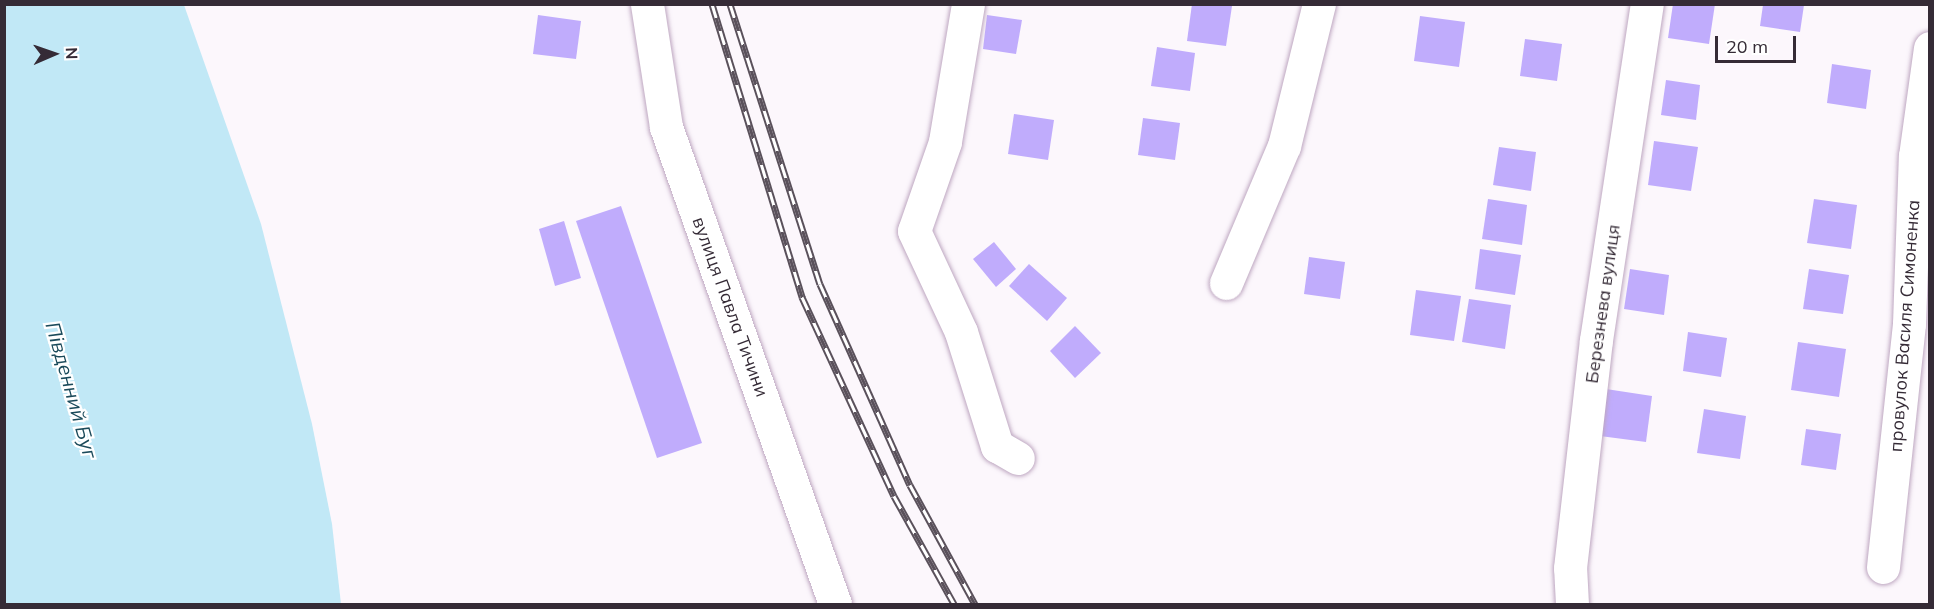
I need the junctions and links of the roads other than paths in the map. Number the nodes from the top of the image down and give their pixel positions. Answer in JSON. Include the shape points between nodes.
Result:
{"nodes":[{"id":1,"x":647,"y":4,"type":"edge"},
{"id":2,"x":968,"y":4,"type":"edge"},
{"id":3,"x":1319,"y":4,"type":"edge"},
{"id":4,"x":1647,"y":4,"type":"edge"},
{"id":5,"x":1929,"y":48,"type":"edge"},
{"id":6,"x":1226,"y":283,"type":"dead end"},
{"id":7,"x":1018,"y":458,"type":"dead end"},
{"id":8,"x":1883,"y":567,"type":"dead end"},
{"id":9,"x":835,"y":604,"type":"edge"},
{"id":10,"x":1572,"y":604,"type":"edge"}],
"edges":[{"from":1,"to":9,"type":"street","name":"вулиця Павла Тичини","via":[[666,127]]},
{"from":2,"to":7,"type":"street","via":[[945,142],[914,231],[960,332],[997,446]]},
{"from":3,"to":6,"type":"street","via":[[1284,146]]},
{"from":4,"to":10,"type":"street","name":"Березнева вулиця","via":[[1596,340],[1570,568]]},
{"from":5,"to":8,"type":"street","name":"провулок Василя Симоненка","via":[[1915,156],[1909,324]]}]}
